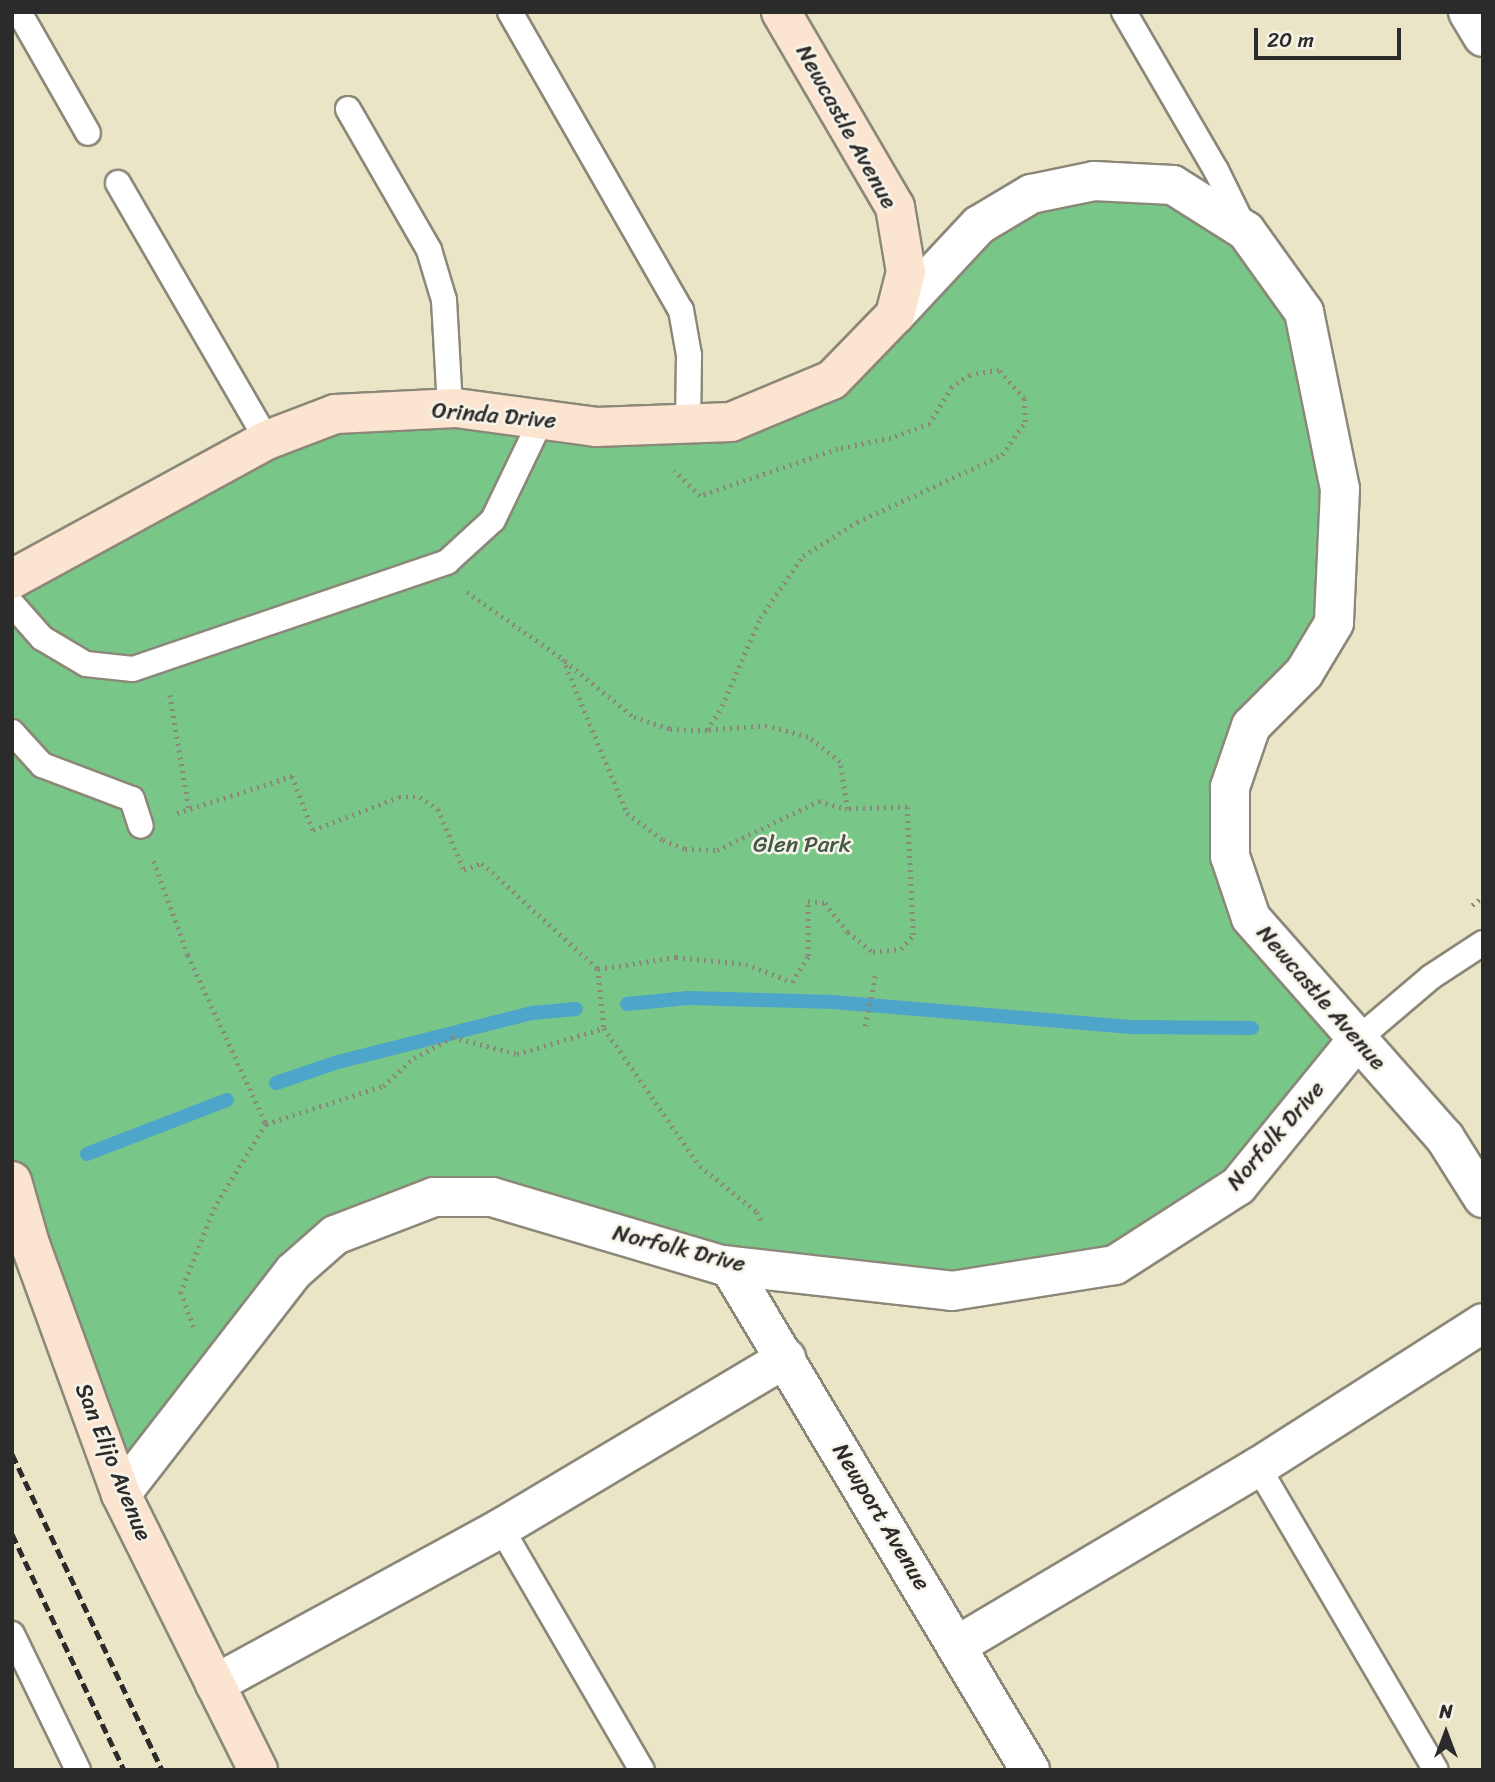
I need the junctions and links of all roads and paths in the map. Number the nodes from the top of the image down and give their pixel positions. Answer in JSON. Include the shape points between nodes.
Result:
{"nodes":[{"id":1,"x":19,"y":12,"type":"edge"},
{"id":2,"x":510,"y":12,"type":"edge"},
{"id":3,"x":781,"y":12,"type":"edge"},
{"id":4,"x":1125,"y":12,"type":"edge"},
{"id":5,"x":1468,"y":12,"type":"edge"},
{"id":6,"x":1483,"y":37,"type":"edge"},
{"id":7,"x":348,"y":109,"type":"dead end"},
{"id":8,"x":89,"y":133,"type":"dead end"},
{"id":9,"x":118,"y":183,"type":"dead end"},
{"id":10,"x":1246,"y":231,"type":"junction"},
{"id":11,"x":895,"y":315,"type":"junction"},
{"id":12,"x":450,"y":408,"type":"junction"},
{"id":13,"x":542,"y":418,"type":"junction"},
{"id":14,"x":688,"y":423,"type":"junction"},
{"id":15,"x":638,"y":426,"type":"junction"},
{"id":16,"x":267,"y":440,"type":"junction"},
{"id":17,"x":447,"y":562,"type":"junction"},
{"id":18,"x":12,"y":579,"type":"edge"},
{"id":19,"x":12,"y":604,"type":"edge"},
{"id":20,"x":563,"y":659,"type":"junction"},
{"id":21,"x":163,"y":660,"type":"junction"},
{"id":22,"x":707,"y":730,"type":"junction"},
{"id":23,"x":12,"y":732,"type":"edge"},
{"id":24,"x":847,"y":809,"type":"junction"},
{"id":25,"x":141,"y":826,"type":"joint"},
{"id":26,"x":1483,"y":943,"type":"edge"},
{"id":27,"x":598,"y":969,"type":"junction"},
{"id":28,"x":875,"y":979,"type":"dead end"},
{"id":29,"x":865,"y":1026,"type":"dead end"},
{"id":30,"x":604,"y":1028,"type":"junction"},
{"id":31,"x":1358,"y":1039,"type":"junction"},
{"id":32,"x":266,"y":1124,"type":"junction"},
{"id":33,"x":12,"y":1181,"type":"edge"},
{"id":34,"x":1483,"y":1198,"type":"edge"},
{"id":35,"x":729,"y":1266,"type":"junction"},
{"id":36,"x":768,"y":1270,"type":"junction"},
{"id":37,"x":1483,"y":1324,"type":"edge"},
{"id":38,"x":786,"y":1358,"type":"junction"},
{"id":39,"x":211,"y":1378,"type":"junction"},
{"id":40,"x":1258,"y":1468,"type":"junction"},
{"id":41,"x":121,"y":1494,"type":"junction"},
{"id":42,"x":501,"y":1528,"type":"junction"},
{"id":43,"x":12,"y":1634,"type":"edge"},
{"id":44,"x":958,"y":1645,"type":"junction"},
{"id":45,"x":215,"y":1684,"type":"junction"},
{"id":46,"x":79,"y":1770,"type":"edge"},
{"id":47,"x":258,"y":1770,"type":"edge"},
{"id":48,"x":642,"y":1770,"type":"edge"},
{"id":49,"x":1030,"y":1770,"type":"edge"},
{"id":50,"x":1436,"y":1770,"type":"edge"}],
"edges":[{"from":1,"to":8,"type":"lane"},
{"from":2,"to":14,"type":"lane","via":[[681,310],[689,355]]},
{"from":3,"to":11,"type":"street","name":"Newcastle Avenue","via":[[895,207],[906,272]]},
{"from":4,"to":10,"type":"lane"},
{"from":5,"to":6,"type":"street"},
{"from":7,"to":12,"type":"lane","via":[[429,250],[444,300]]},
{"from":9,"to":16,"type":"lane"},
{"from":10,"to":11,"type":"street","name":"Newcastle Avenue","via":[[1172,185],[1094,181],[1031,194],[979,225]]},
{"from":10,"to":31,"type":"street","name":"Newcastle Avenue","via":[[1304,312],[1340,489],[1335,623],[1304,673],[1251,726],[1230,788],[1230,856],[1251,918]]},
{"from":11,"to":14,"type":"street","name":"Orinda Drive","via":[[832,380],[731,422]]},
{"from":12,"to":13,"type":"street","name":"Orinda Drive"},
{"from":12,"to":16,"type":"street","name":"Orinda Drive","via":[[335,414]]},
{"from":13,"to":15,"type":"street","name":"Orinda Drive","via":[[596,428]]},
{"from":13,"to":17,"type":"lane","via":[[493,520]]},
{"from":14,"to":15,"type":"street","name":"Orinda Drive"},
{"from":15,"to":22,"type":"path","via":[[646,467],[677,471],[700,496],[838,449],[930,424],[952,387],[970,374],[999,370],[1024,399],[1025,422],[1002,455],[857,522],[803,556],[760,618]]},
{"from":16,"to":18,"type":"street","name":"Orinda Drive"},
{"from":17,"to":20,"type":"path","via":[[458,585]]},
{"from":17,"to":21,"type":"lane"},
{"from":19,"to":21,"type":"lane","via":[[43,638],[86,664],[133,669]]},
{"from":20,"to":22,"type":"path","via":[[634,717],[670,729]]},
{"from":20,"to":24,"type":"path","via":[[627,813],[663,840],[685,849],[717,850],[819,801]]},
{"from":21,"to":27,"type":"path","via":[[189,809],[292,776],[313,830],[399,797],[420,797],[438,809],[464,870],[482,863]]},
{"from":22,"to":24,"type":"path","via":[[767,726],[807,737],[840,762]]},
{"from":23,"to":25,"type":"lane","via":[[42,765],[132,799]]},
{"from":24,"to":27,"type":"path","via":[[907,807],[913,935],[901,950],[873,952],[848,932],[825,903],[808,901],[808,956],[792,982],[746,964],[676,957]]},
{"from":25,"to":32,"type":"path","via":[[188,955]]},
{"from":26,"to":31,"type":"lane","via":[[1431,977]]},
{"from":27,"to":30,"type":"path"},
{"from":28,"to":29,"type":"path"},
{"from":30,"to":32,"type":"path","via":[[517,1054],[453,1037],[414,1058],[383,1086]]},
{"from":30,"to":36,"type":"path","via":[[701,1166],[757,1212],[774,1243]]},
{"from":31,"to":34,"type":"street","name":"Newcastle Avenue","via":[[1445,1138]]},
{"from":31,"to":36,"type":"street","name":"Norfolk Drive","via":[[1238,1186],[1115,1265],[952,1291]]},
{"from":32,"to":39,"type":"path","via":[[215,1207],[181,1292]]},
{"from":33,"to":41,"type":"street","name":"San Elijo Avenue","via":[[30,1244]]},
{"from":35,"to":36,"type":"street","name":"Norfolk Drive"},
{"from":35,"to":38,"type":"street","name":"Newport Avenue"},
{"from":35,"to":39,"type":"street","name":"Norfolk Drive","via":[[492,1197],[434,1197],[335,1235],[293,1272]]},
{"from":37,"to":40,"type":"street"},
{"from":38,"to":42,"type":"street"},
{"from":38,"to":44,"type":"street","name":"Newport Avenue"},
{"from":39,"to":41,"type":"street","name":"Norfolk Drive"},
{"from":40,"to":44,"type":"street"},
{"from":40,"to":50,"type":"lane"},
{"from":41,"to":45,"type":"street","name":"San Elijo Avenue"},
{"from":42,"to":45,"type":"street"},
{"from":42,"to":48,"type":"lane"},
{"from":43,"to":46,"type":"lane"},
{"from":44,"to":49,"type":"street","name":"Newport Avenue"},
{"from":45,"to":47,"type":"street","name":"San Elijo Avenue"}]}
